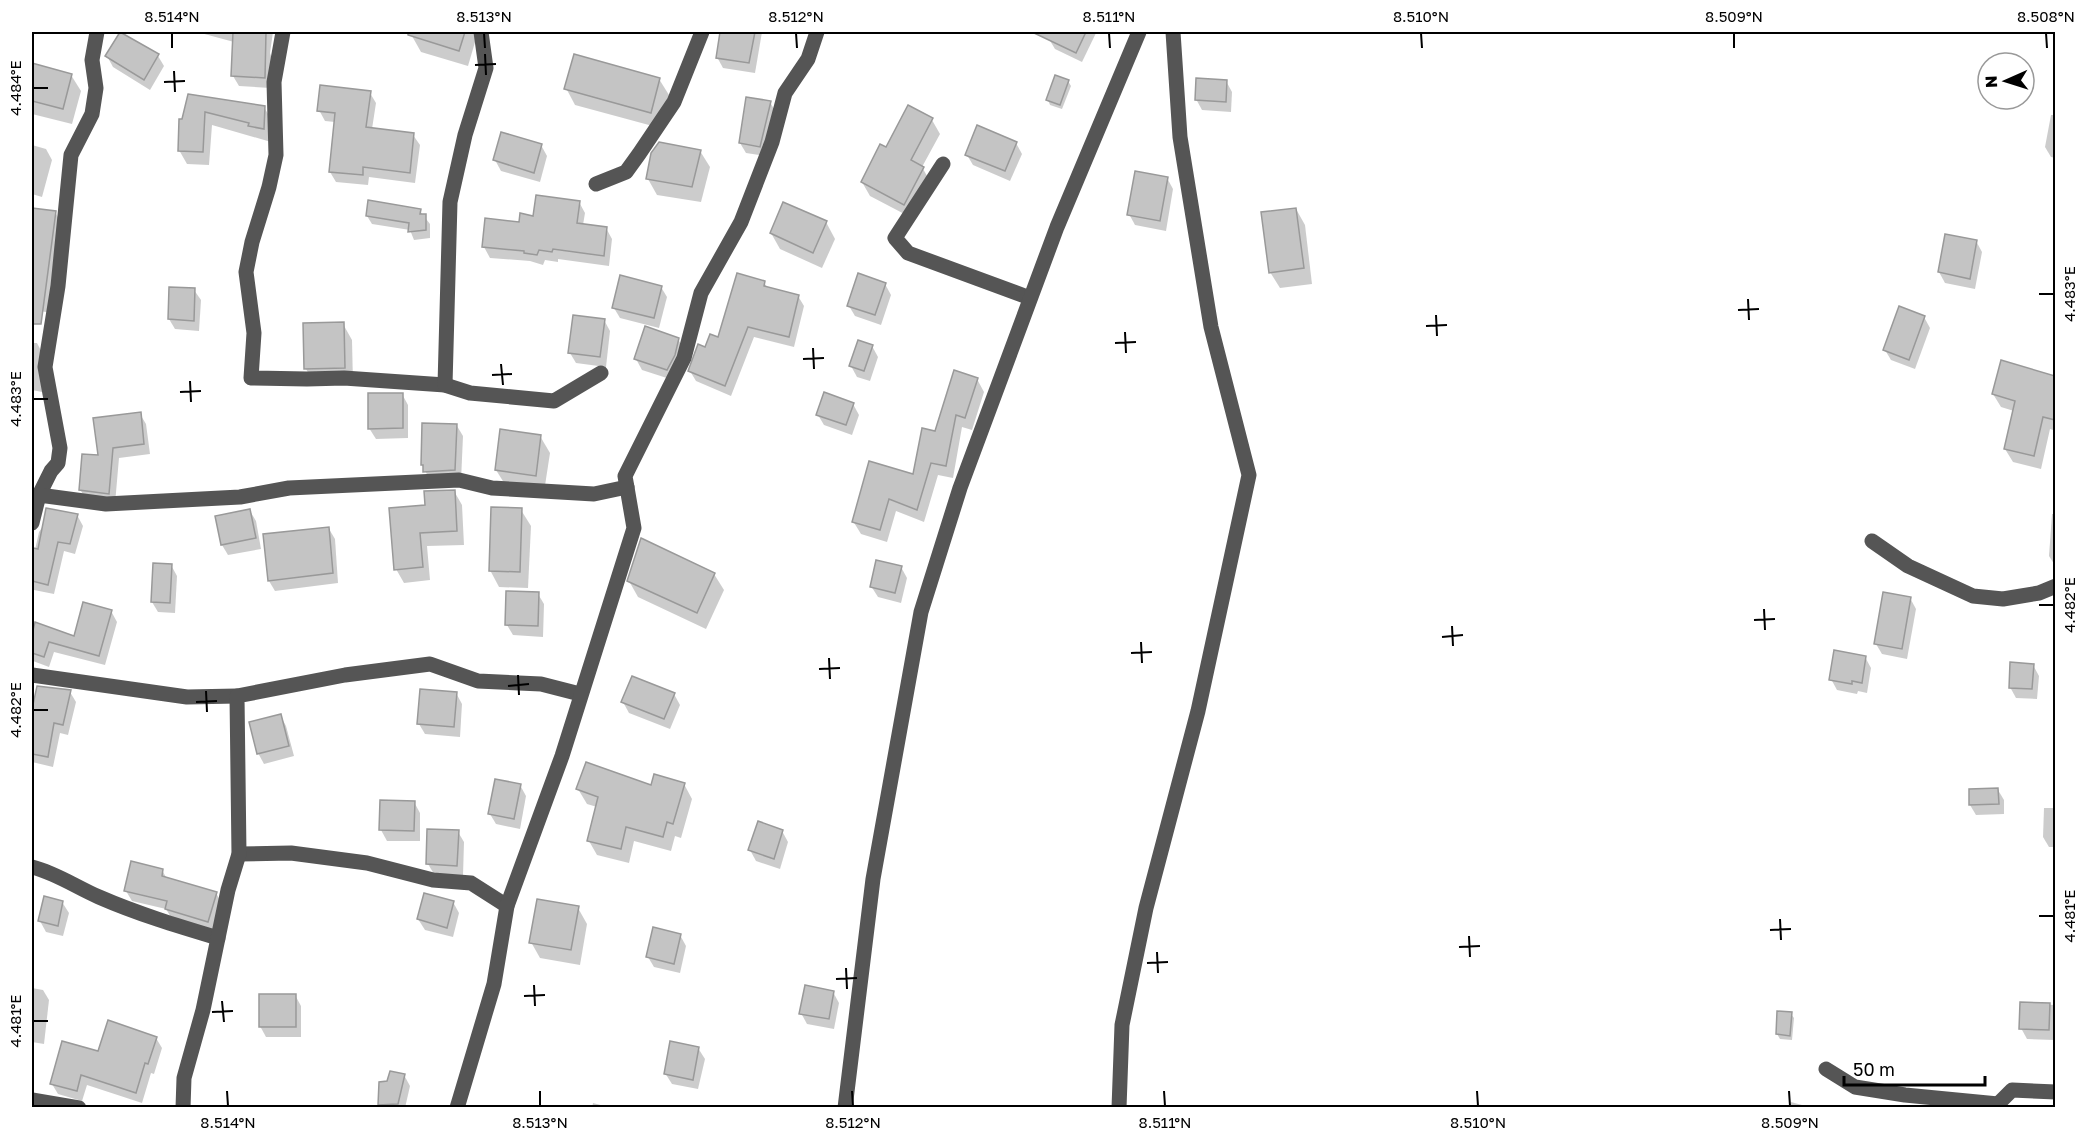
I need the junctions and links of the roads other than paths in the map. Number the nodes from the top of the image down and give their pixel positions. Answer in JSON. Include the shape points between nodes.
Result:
{"nodes":[{"id":1,"x":97,"y":32,"type":"edge"},
{"id":2,"x":283,"y":32,"type":"edge"},
{"id":3,"x":481,"y":32,"type":"edge"},
{"id":4,"x":702,"y":32,"type":"edge"},
{"id":5,"x":817,"y":32,"type":"edge"},
{"id":6,"x":1139,"y":32,"type":"edge"},
{"id":7,"x":1173,"y":32,"type":"edge"},
{"id":8,"x":943,"y":164,"type":"dead end"},
{"id":9,"x":596,"y":184,"type":"dead end"},
{"id":10,"x":1030,"y":298,"type":"junction"},
{"id":11,"x":601,"y":373,"type":"dead end"},
{"id":12,"x":445,"y":385,"type":"junction"},
{"id":13,"x":38,"y":487,"type":"edge"},
{"id":14,"x":627,"y":487,"type":"junction"},
{"id":15,"x":32,"y":523,"type":"edge"},
{"id":16,"x":1872,"y":541,"type":"dead end"},
{"id":17,"x":2055,"y":586,"type":"edge"},
{"id":18,"x":32,"y":675,"type":"edge"},
{"id":19,"x":580,"y":694,"type":"junction"},
{"id":20,"x":237,"y":696,"type":"junction"},
{"id":21,"x":239,"y":854,"type":"junction"},
{"id":22,"x":32,"y":867,"type":"edge"},
{"id":23,"x":507,"y":906,"type":"junction"},
{"id":24,"x":219,"y":938,"type":"junction"},
{"id":25,"x":1826,"y":1069,"type":"dead end"},
{"id":26,"x":2055,"y":1092,"type":"edge"},
{"id":27,"x":32,"y":1100,"type":"edge"},
{"id":28,"x":79,"y":1107,"type":"edge"},
{"id":29,"x":183,"y":1107,"type":"edge"},
{"id":30,"x":457,"y":1107,"type":"edge"},
{"id":31,"x":845,"y":1107,"type":"edge"},
{"id":32,"x":1119,"y":1107,"type":"edge"}],
"edges":[{"from":1,"to":13,"type":"street","via":[[92,114],[71,156],[45,367],[60,448],[58,463]]},
{"from":2,"to":12,"type":"street","via":[[274,82],[276,155],[246,272],[254,333],[251,378],[344,378]]},
{"from":3,"to":12,"type":"street","via":[[486,68],[450,202]]},
{"from":4,"to":9,"type":"street","via":[[674,102],[639,154],[626,172]]},
{"from":5,"to":14,"type":"street","via":[[808,59],[785,93],[772,142],[741,222],[701,293],[684,358],[625,476]]},
{"from":6,"to":10,"type":"street"},
{"from":7,"to":32,"type":"street","via":[[1180,137],[1211,327],[1249,475],[1198,711],[1146,908],[1124,1014]]},
{"from":8,"to":10,"type":"street","via":[[895,238],[908,253]]},
{"from":10,"to":31,"type":"street","via":[[960,488],[921,612],[873,879]]},
{"from":11,"to":12,"type":"street","via":[[554,401],[470,393]]},
{"from":13,"to":14,"type":"street","via":[[106,504],[240,497],[289,488],[459,480],[492,488],[594,494]]},
{"from":13,"to":15,"type":"street"},
{"from":14,"to":19,"type":"street","via":[[634,528]]},
{"from":16,"to":17,"type":"street","via":[[1908,566],[1973,596],[2003,599]]},
{"from":18,"to":20,"type":"street","via":[[187,697]]},
{"from":19,"to":20,"type":"street","via":[[541,684],[478,681],[430,664],[345,675]]},
{"from":19,"to":23,"type":"street","via":[[562,756]]},
{"from":20,"to":21,"type":"street"},
{"from":21,"to":23,"type":"street","via":[[291,853],[367,863],[434,880],[471,883]]},
{"from":21,"to":24,"type":"street"},
{"from":22,"to":24,"type":"street","via":[[162,922]]},
{"from":23,"to":30,"type":"street","via":[[494,984]]},
{"from":24,"to":29,"type":"street","via":[[184,1078]]},
{"from":25,"to":26,"type":"street","via":[[1856,1087],[1905,1095],[1998,1104],[2012,1090]]},
{"from":27,"to":28,"type":"street"}]}
